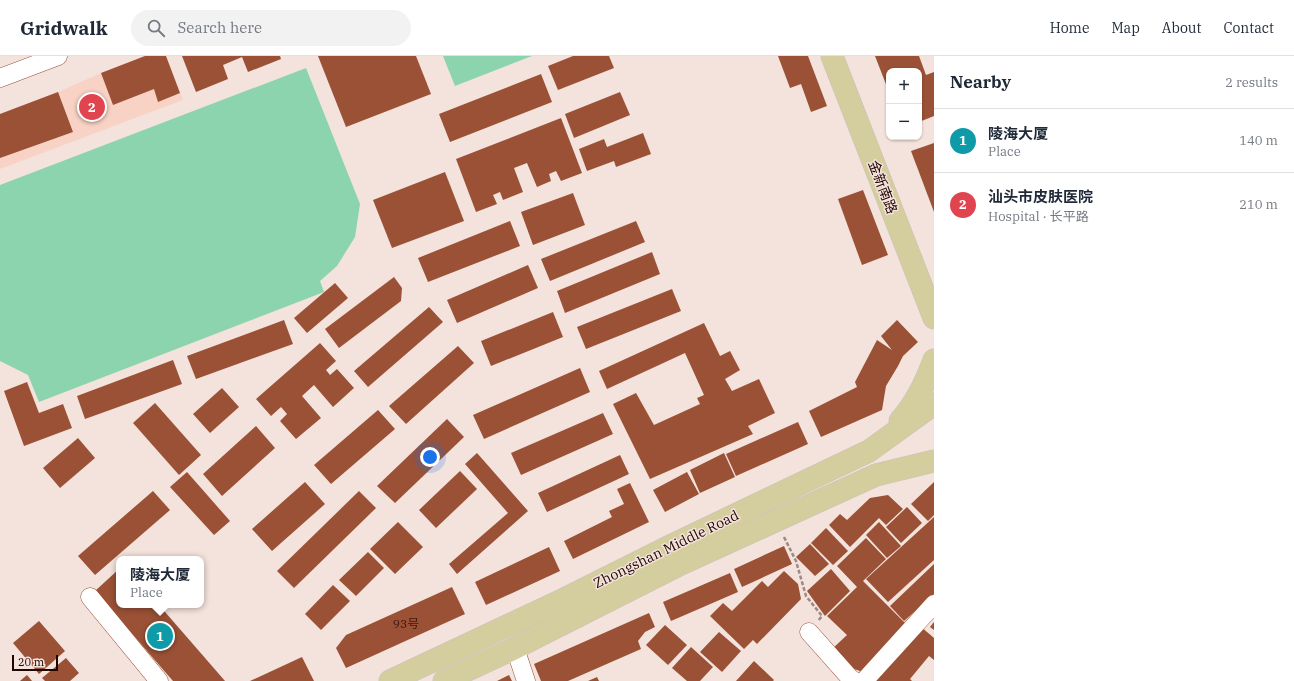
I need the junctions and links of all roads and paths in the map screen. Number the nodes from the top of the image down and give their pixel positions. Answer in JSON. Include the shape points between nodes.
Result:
{"nodes":[{"id":1,"x":33,"y":56,"type":"edge"},
{"id":2,"x":58,"y":56,"type":"edge"},
{"id":3,"x":832,"y":56,"type":"edge"},
{"id":4,"x":843,"y":56,"type":"edge"},
{"id":5,"x":0,"y":68,"type":"edge"},
{"id":6,"x":0,"y":78,"type":"edge"},
{"id":7,"x":934,"y":288,"type":"edge"},
{"id":8,"x":934,"y":318,"type":"edge"},
{"id":9,"x":934,"y":360,"type":"edge"},
{"id":10,"x":934,"y":404,"type":"edge"},
{"id":11,"x":869,"y":451,"type":"junction"},
{"id":12,"x":934,"y":461,"type":"edge"},
{"id":13,"x":934,"y":469,"type":"edge"},
{"id":14,"x":876,"y":476,"type":"junction"},
{"id":15,"x":776,"y":521,"type":"junction"},
{"id":16,"x":90,"y":597,"type":"dead end"},
{"id":17,"x":934,"y":604,"type":"edge"},
{"id":18,"x":809,"y":632,"type":"joint"},
{"id":19,"x":515,"y":648,"type":"junction"},
{"id":20,"x":159,"y":681,"type":"edge"},
{"id":21,"x":390,"y":681,"type":"edge"},
{"id":22,"x":444,"y":681,"type":"edge"},
{"id":23,"x":526,"y":681,"type":"edge"},
{"id":24,"x":854,"y":681,"type":"edge"},
{"id":25,"x":864,"y":681,"type":"edge"}],
"edges":[{"from":1,"to":5,"type":"street"},
{"from":2,"to":6,"type":"street"},
{"from":3,"to":8,"type":"main road","name":"金新南路"},
{"from":4,"to":7,"type":"main road","name":"金新南路"},
{"from":9,"to":11,"type":"main road","via":[[912,408],[893,430]]},
{"from":10,"to":11,"type":"main road","name":"Zhongshan Middle Road"},
{"from":11,"to":21,"type":"main road","name":"Zhongshan Middle Road"},
{"from":12,"to":14,"type":"main road","name":"Zhongshan Middle Road"},
{"from":13,"to":14,"type":"main road","via":[[914,468]]},
{"from":14,"to":15,"type":"main road","name":"Zhongshan Middle Road"},
{"from":15,"to":18,"type":"path","via":[[796,561],[806,596],[822,616]]},
{"from":15,"to":19,"type":"main road","name":"Zhongshan Middle Road","via":[[681,564]]},
{"from":16,"to":20,"type":"street"},
{"from":17,"to":25,"type":"street"},
{"from":18,"to":24,"type":"street"},
{"from":19,"to":22,"type":"main road","name":"Zhongshan Middle Road"},
{"from":19,"to":23,"type":"street"}]}
